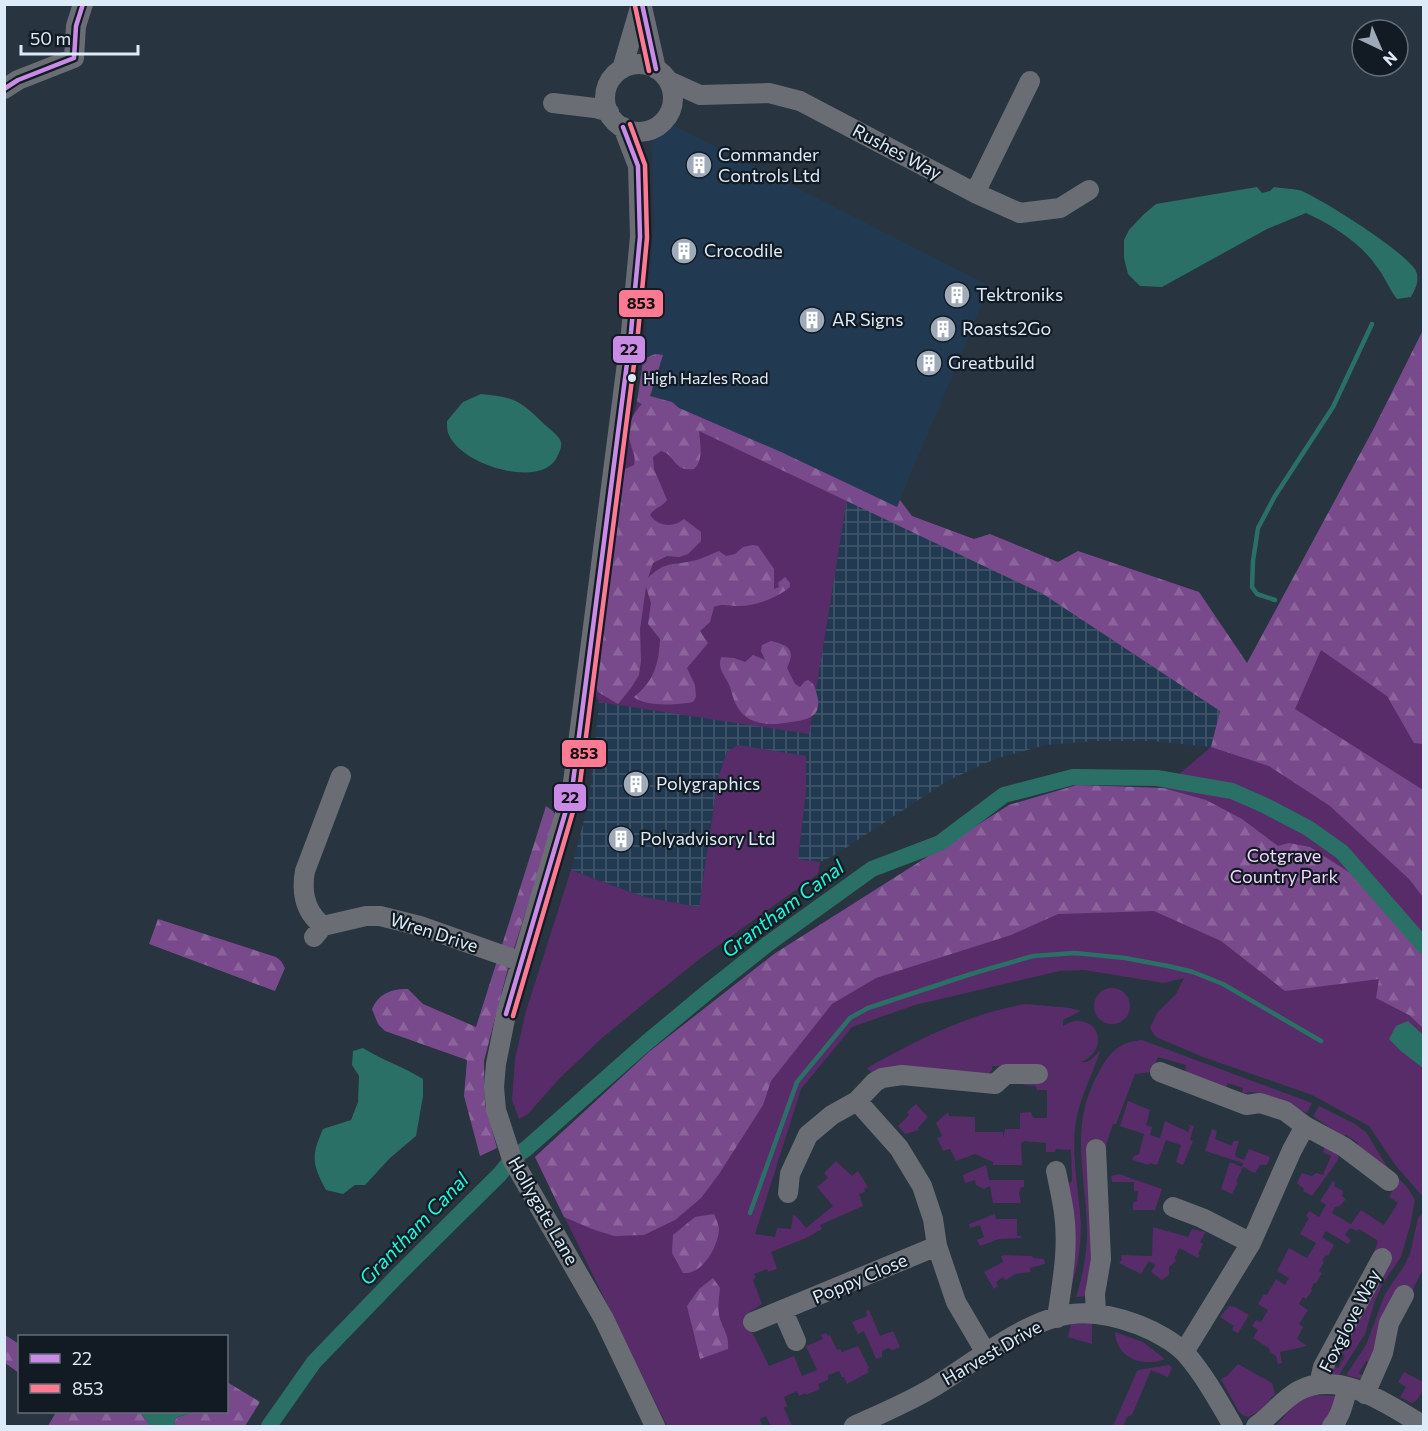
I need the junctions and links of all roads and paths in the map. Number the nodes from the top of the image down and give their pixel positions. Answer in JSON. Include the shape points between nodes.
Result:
{"nodes":[{"id":1,"x":82,"y":4,"type":"edge"},
{"id":2,"x":641,"y":4,"type":"edge"},
{"id":3,"x":622,"y":69,"type":"junction"},
{"id":4,"x":662,"y":75,"type":"junction"},
{"id":5,"x":1030,"y":81,"type":"dead end"},
{"id":6,"x":609,"y":85,"type":"junction"},
{"id":7,"x":4,"y":89,"type":"edge"},
{"id":8,"x":700,"y":95,"type":"junction"},
{"id":9,"x":670,"y":111,"type":"junction"},
{"id":10,"x":609,"y":112,"type":"junction"},
{"id":11,"x":622,"y":128,"type":"junction"},
{"id":12,"x":656,"y":128,"type":"junction"},
{"id":13,"x":638,"y":166,"type":"junction"},
{"id":14,"x":1089,"y":190,"type":"dead end"},
{"id":15,"x":975,"y":193,"type":"junction"},
{"id":16,"x":341,"y":776,"type":"dead end"},
{"id":17,"x":522,"y":962,"type":"junction"},
{"id":18,"x":1160,"y":1072,"type":"dead end"},
{"id":19,"x":1038,"y":1074,"type":"dead end"},
{"id":20,"x":858,"y":1101,"type":"junction"},
{"id":21,"x":1305,"y":1125,"type":"junction"},
{"id":22,"x":1096,"y":1149,"type":"dead end"},
{"id":23,"x":1056,"y":1171,"type":"dead end"},
{"id":24,"x":1389,"y":1181,"type":"dead end"},
{"id":25,"x":788,"y":1193,"type":"dead end"},
{"id":26,"x":1173,"y":1207,"type":"dead end"},
{"id":27,"x":1251,"y":1243,"type":"junction"},
{"id":28,"x":937,"y":1246,"type":"junction"},
{"id":29,"x":1382,"y":1258,"type":"dead end"},
{"id":30,"x":1404,"y":1295,"type":"dead end"},
{"id":31,"x":783,"y":1311,"type":"junction"},
{"id":32,"x":1096,"y":1313,"type":"junction"},
{"id":33,"x":1057,"y":1318,"type":"junction"},
{"id":34,"x":753,"y":1322,"type":"dead end"},
{"id":35,"x":796,"y":1341,"type":"dead end"},
{"id":36,"x":1184,"y":1352,"type":"junction"},
{"id":37,"x":986,"y":1353,"type":"junction"},
{"id":38,"x":1319,"y":1384,"type":"junction"},
{"id":39,"x":1357,"y":1391,"type":"junction"},
{"id":40,"x":655,"y":1426,"type":"edge"},
{"id":41,"x":855,"y":1426,"type":"edge"},
{"id":42,"x":1233,"y":1426,"type":"edge"},
{"id":43,"x":1256,"y":1426,"type":"edge"},
{"id":44,"x":1332,"y":1426,"type":"edge"},
{"id":45,"x":1424,"y":1426,"type":"edge"}],
"edges":[{"from":1,"to":7,"type":"street","via":[[74,58]]},
{"from":2,"to":3,"type":"street"},
{"from":2,"to":4,"type":"street"},
{"from":3,"to":4,"type":"street","via":[[639,64]]},
{"from":3,"to":6,"type":"street"},
{"from":4,"to":8,"type":"street"},
{"from":4,"to":9,"type":"street","via":[[673,98]]},
{"from":5,"to":15,"type":"street"},
{"from":6,"to":10,"type":"street"},
{"from":6,"to":10,"type":"street","via":[[561,104]]},
{"from":8,"to":9,"type":"street"},
{"from":8,"to":15,"type":"street","name":"Rushes Way","via":[[769,93],[800,101]]},
{"from":9,"to":12,"type":"street","name":"Hollygate Lane"},
{"from":10,"to":11,"type":"street","name":"Hollygate Lane"},
{"from":11,"to":12,"type":"street","via":[[639,132]]},
{"from":11,"to":13,"type":"street","name":"Hollygate Lane"},
{"from":12,"to":13,"type":"street","name":"Hollygate Lane"},
{"from":13,"to":17,"type":"street","name":"Hollygate Lane","via":[[640,237],[630,332],[572,790]]},
{"from":14,"to":15,"type":"street","name":"Rushes Way","via":[[1060,208],[1020,213]]},
{"from":16,"to":17,"type":"street","name":"Wren Drive","via":[[305,871],[303,885],[308,910],[318,932],[366,916],[380,916]]},
{"from":17,"to":40,"type":"street","name":"Hollygate Lane","via":[[496,1064],[496,1110],[517,1169],[604,1319]]},
{"from":18,"to":21,"type":"street","via":[[1246,1105],[1260,1103],[1285,1110]]},
{"from":19,"to":20,"type":"street","via":[[1006,1074],[995,1084],[892,1076],[875,1082]]},
{"from":20,"to":25,"type":"street","via":[[832,1115],[808,1135],[790,1174]]},
{"from":20,"to":28,"type":"street","via":[[899,1148],[922,1186]]},
{"from":21,"to":24,"type":"street","via":[[1344,1147]]},
{"from":21,"to":27,"type":"street"},
{"from":22,"to":32,"type":"street","via":[[1101,1258]]},
{"from":23,"to":33,"type":"street","via":[[1065,1247]]},
{"from":26,"to":27,"type":"street"},
{"from":27,"to":36,"type":"street"},
{"from":28,"to":31,"type":"street","name":"Poppy Close"},
{"from":28,"to":37,"type":"street","via":[[956,1302]]},
{"from":29,"to":38,"type":"street","name":"Foxglove Way","via":[[1323,1367]]},
{"from":30,"to":39,"type":"street","name":"Foxglove Way","via":[[1389,1323],[1383,1353]]},
{"from":31,"to":34,"type":"street","name":"Poppy Close"},
{"from":31,"to":35,"type":"street"},
{"from":32,"to":33,"type":"street","name":"Harvest Drive"},
{"from":32,"to":36,"type":"street","name":"Harvest Drive","via":[[1144,1327]]},
{"from":33,"to":37,"type":"street","name":"Harvest Drive","via":[[1036,1324]]},
{"from":36,"to":42,"type":"street","name":"Harvest Drive"},
{"from":37,"to":41,"type":"street","name":"Harvest Drive","via":[[931,1389]]},
{"from":38,"to":39,"type":"street","name":"Foxglove Way"},
{"from":38,"to":43,"type":"street","name":"Foxglove Way","via":[[1286,1398]]},
{"from":39,"to":44,"type":"street","name":"Foxglove Way","via":[[1343,1402],[1341,1416]]},
{"from":39,"to":45,"type":"street","name":"Foxglove Way"}]}
